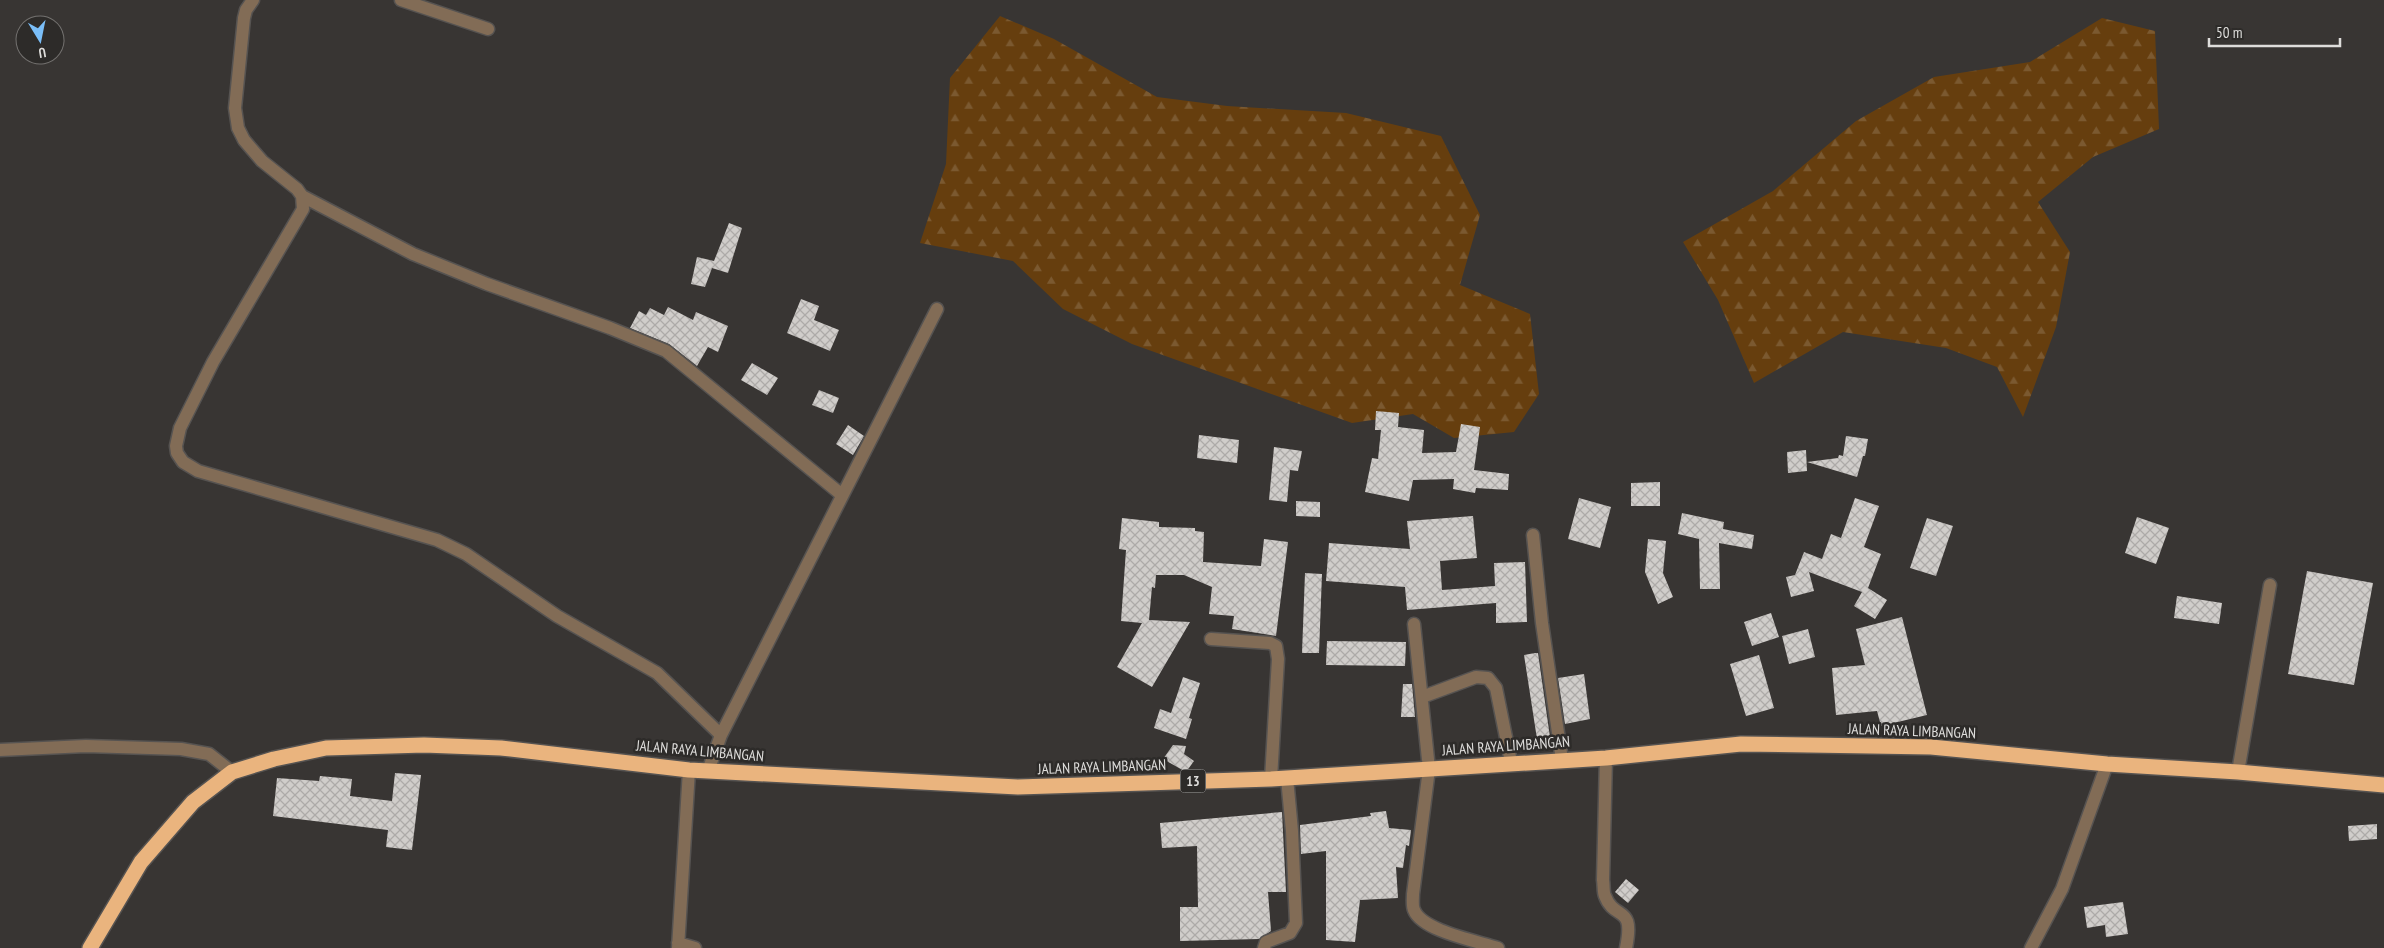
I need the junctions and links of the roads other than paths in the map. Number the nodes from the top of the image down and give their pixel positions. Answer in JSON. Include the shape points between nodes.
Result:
{"nodes":[{"id":1,"x":253,"y":0,"type":"edge"},
{"id":2,"x":401,"y":0,"type":"edge"},
{"id":3,"x":488,"y":29,"type":"dead end"},
{"id":4,"x":302,"y":196,"type":"junction"},
{"id":5,"x":937,"y":309,"type":"dead end"},
{"id":6,"x":842,"y":495,"type":"junction"},
{"id":7,"x":1533,"y":535,"type":"dead end"},
{"id":8,"x":2270,"y":585,"type":"dead end"},
{"id":9,"x":1414,"y":624,"type":"dead end"},
{"id":10,"x":1211,"y":638,"type":"dead end"},
{"id":11,"x":1422,"y":697,"type":"junction"},
{"id":12,"x":722,"y":735,"type":"junction"},
{"id":13,"x":0,"y":750,"type":"edge"},
{"id":14,"x":1606,"y":758,"type":"junction"},
{"id":15,"x":1562,"y":760,"type":"junction"},
{"id":16,"x":1510,"y":762,"type":"junction"},
{"id":17,"x":2107,"y":764,"type":"junction"},
{"id":18,"x":1429,"y":769,"type":"junction"},
{"id":19,"x":689,"y":770,"type":"junction"},
{"id":20,"x":708,"y":771,"type":"junction"},
{"id":21,"x":232,"y":772,"type":"junction"},
{"id":22,"x":2238,"y":772,"type":"junction"},
{"id":23,"x":1287,"y":778,"type":"junction"},
{"id":24,"x":1271,"y":779,"type":"junction"},
{"id":25,"x":2384,"y":785,"type":"edge"},
{"id":26,"x":678,"y":946,"type":"edge"},
{"id":27,"x":90,"y":948,"type":"edge"},
{"id":28,"x":695,"y":948,"type":"edge"},
{"id":29,"x":1264,"y":948,"type":"edge"},
{"id":30,"x":1498,"y":948,"type":"edge"},
{"id":31,"x":1626,"y":948,"type":"edge"},
{"id":32,"x":2031,"y":948,"type":"edge"}],
"edges":[{"from":1,"to":4,"type":"street","via":[[244,18],[235,108],[238,128],[262,161]]},
{"from":2,"to":3,"type":"street"},
{"from":4,"to":6,"type":"street","via":[[413,254],[666,351]]},
{"from":4,"to":12,"type":"street","via":[[301,216],[213,362],[180,428],[176,446],[182,462],[198,471],[456,548],[557,616],[657,673]]},
{"from":5,"to":6,"type":"street"},
{"from":6,"to":12,"type":"street"},
{"from":7,"to":15,"type":"street"},
{"from":8,"to":22,"type":"street"},
{"from":9,"to":11,"type":"street"},
{"from":10,"to":24,"type":"street","via":[[1276,646]]},
{"from":11,"to":16,"type":"street","via":[[1476,677],[1488,678],[1496,688]]},
{"from":11,"to":18,"type":"street"},
{"from":12,"to":20,"type":"street"},
{"from":13,"to":21,"type":"street","via":[[86,746],[181,749],[209,754]]},
{"from":14,"to":15,"type":"highway","name":"JALAN RAYA LIMBANGAN","number":"13"},
{"from":14,"to":17,"type":"highway","name":"JALAN RAYA LIMBANGAN","number":"13","via":[[1750,744],[1931,747]]},
{"from":14,"to":31,"type":"street","via":[[1603,880],[1605,896],[1628,921]]},
{"from":15,"to":16,"type":"highway","name":"JALAN RAYA LIMBANGAN","number":"13"},
{"from":16,"to":18,"type":"highway","name":"JALAN RAYA LIMBANGAN","number":"13"},
{"from":17,"to":22,"type":"highway","name":"JALAN RAYA LIMBANGAN","number":"13"},
{"from":17,"to":32,"type":"street","via":[[2062,889]]},
{"from":18,"to":23,"type":"highway","name":"JALAN RAYA LIMBANGAN","number":"13"},
{"from":18,"to":30,"type":"street","via":[[1413,909],[1432,927]]},
{"from":19,"to":20,"type":"highway","name":"JALAN RAYA LIMBANGAN","number":"13"},
{"from":19,"to":21,"type":"highway","name":"JALAN RAYA LIMBANGAN","number":"13","via":[[502,748],[424,745],[326,748]]},
{"from":19,"to":26,"type":"street"},
{"from":20,"to":24,"type":"highway","name":"JALAN RAYA LIMBANGAN","number":"13","via":[[1018,787]]},
{"from":21,"to":27,"type":"highway","name":"JALAN RAYA LIMBANGAN","number":"13","via":[[193,802],[141,862]]},
{"from":22,"to":25,"type":"highway","name":"JALAN RAYA LIMBANGAN","number":"13"},
{"from":23,"to":24,"type":"highway","name":"JALAN RAYA LIMBANGAN","number":"13"},
{"from":23,"to":29,"type":"street","via":[[1296,923],[1290,933],[1267,942]]},
{"from":26,"to":28,"type":"street"}]}
